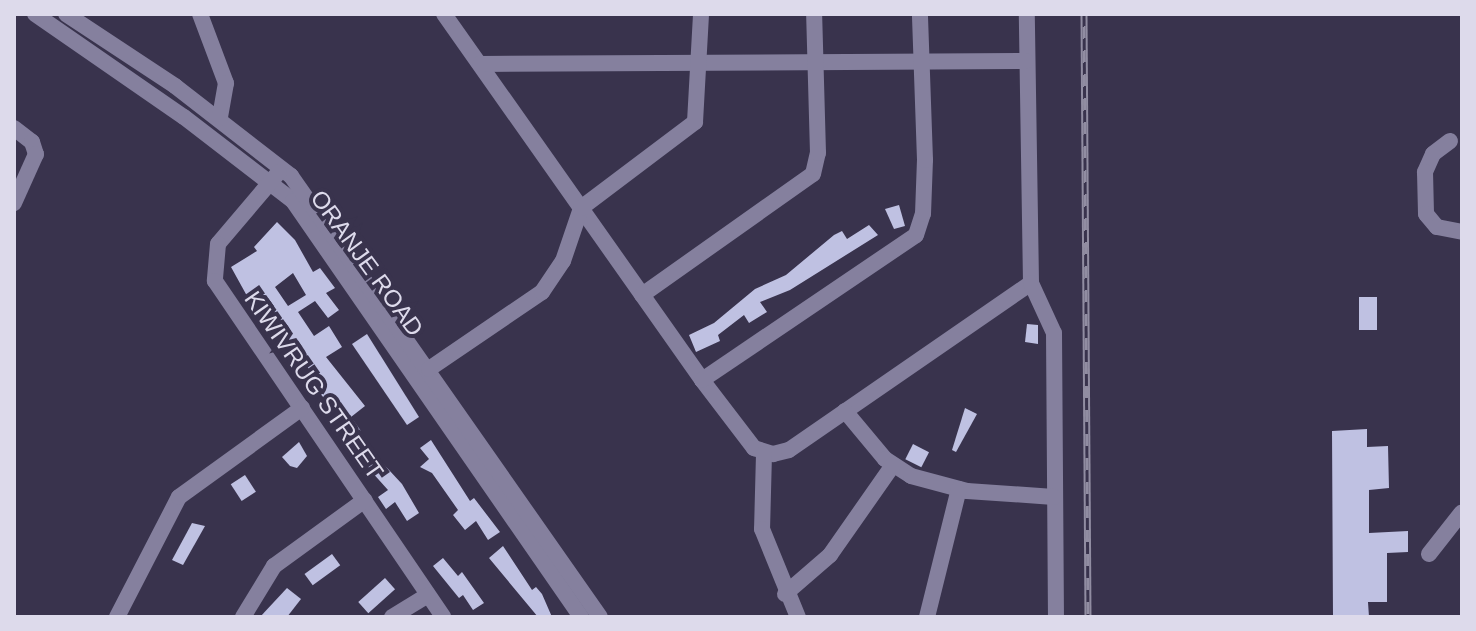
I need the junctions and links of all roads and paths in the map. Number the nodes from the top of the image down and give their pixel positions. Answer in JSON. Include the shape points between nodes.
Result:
{"nodes":[{"id":1,"x":35,"y":14,"type":"edge"},
{"id":2,"x":66,"y":14,"type":"edge"},
{"id":3,"x":200,"y":14,"type":"edge"},
{"id":4,"x":444,"y":14,"type":"edge"},
{"id":5,"x":701,"y":14,"type":"edge"},
{"id":6,"x":814,"y":14,"type":"edge"},
{"id":7,"x":920,"y":14,"type":"edge"},
{"id":8,"x":1027,"y":14,"type":"edge"},
{"id":9,"x":1026,"y":61,"type":"junction"},
{"id":10,"x":702,"y":62,"type":"junction"},
{"id":11,"x":920,"y":63,"type":"junction"},
{"id":12,"x":480,"y":64,"type":"junction"},
{"id":13,"x":814,"y":64,"type":"junction"},
{"id":14,"x":220,"y":118,"type":"junction"},
{"id":15,"x":14,"y":128,"type":"edge"},
{"id":16,"x":1450,"y":141,"type":"dead end"},
{"id":17,"x":277,"y":174,"type":"junction"},
{"id":18,"x":14,"y":203,"type":"edge"},
{"id":19,"x":581,"y":208,"type":"junction"},
{"id":20,"x":1462,"y":232,"type":"edge"},
{"id":21,"x":1031,"y":283,"type":"junction"},
{"id":22,"x":642,"y":295,"type":"junction"},
{"id":23,"x":429,"y":369,"type":"junction"},
{"id":24,"x":702,"y":380,"type":"junction"},
{"id":25,"x":302,"y":408,"type":"junction"},
{"id":26,"x":845,"y":411,"type":"junction"},
{"id":27,"x":764,"y":454,"type":"junction"},
{"id":28,"x":893,"y":465,"type":"junction"},
{"id":29,"x":959,"y":489,"type":"junction"},
{"id":30,"x":1054,"y":497,"type":"junction"},
{"id":31,"x":365,"y":500,"type":"junction"},
{"id":32,"x":1462,"y":512,"type":"edge"},
{"id":33,"x":1429,"y":554,"type":"dead end"},
{"id":34,"x":785,"y":594,"type":"junction"},
{"id":35,"x":428,"y":595,"type":"junction"},
{"id":36,"x":117,"y":617,"type":"edge"},
{"id":37,"x":243,"y":617,"type":"edge"},
{"id":38,"x":392,"y":617,"type":"edge"},
{"id":39,"x":443,"y":617,"type":"edge"},
{"id":40,"x":581,"y":617,"type":"edge"},
{"id":41,"x":600,"y":617,"type":"edge"},
{"id":42,"x":798,"y":617,"type":"edge"},
{"id":43,"x":927,"y":617,"type":"edge"},
{"id":44,"x":1056,"y":617,"type":"edge"}],
"edges":[{"from":1,"to":17,"type":"street","name":"ORANJE ROAD"},
{"from":2,"to":14,"type":"street"},
{"from":3,"to":14,"type":"street","via":[[226,83]]},
{"from":4,"to":12,"type":"street"},
{"from":5,"to":10,"type":"street"},
{"from":6,"to":13,"type":"street"},
{"from":7,"to":11,"type":"street"},
{"from":8,"to":9,"type":"street"},
{"from":9,"to":11,"type":"street"},
{"from":9,"to":21,"type":"street"},
{"from":10,"to":12,"type":"street"},
{"from":10,"to":13,"type":"street"},
{"from":10,"to":19,"type":"street","via":[[698,115],[689,129]]},
{"from":11,"to":13,"type":"street"},
{"from":11,"to":24,"type":"street","via":[[925,160],[923,214],[916,235]]},
{"from":12,"to":19,"type":"street"},
{"from":13,"to":22,"type":"street","via":[[818,153],[809,180]]},
{"from":14,"to":17,"type":"street"},
{"from":15,"to":18,"type":"street","via":[[32,142],[36,154]]},
{"from":16,"to":20,"type":"street","via":[[1433,154],[1425,172],[1426,214],[1437,227]]},
{"from":17,"to":23,"type":"street","via":[[322,213]]},
{"from":17,"to":25,"type":"street","name":"KIWIVRUG STREET","via":[[229,226],[218,244],[213,272],[224,299]]},
{"from":17,"to":40,"type":"street","name":"ORANJE ROAD"},
{"from":19,"to":22,"type":"street"},
{"from":19,"to":23,"type":"street","via":[[563,261],[542,292]]},
{"from":21,"to":26,"type":"street"},
{"from":21,"to":30,"type":"street","via":[[1054,333]]},
{"from":22,"to":24,"type":"street"},
{"from":23,"to":41,"type":"street"},
{"from":24,"to":27,"type":"street"},
{"from":25,"to":31,"type":"street","name":"KIWIVRUG STREET"},
{"from":25,"to":36,"type":"street","via":[[179,497]]},
{"from":26,"to":27,"type":"street","via":[[789,450]]},
{"from":26,"to":28,"type":"street"},
{"from":27,"to":34,"type":"street","via":[[762,529]]},
{"from":28,"to":29,"type":"street","via":[[921,480]]},
{"from":28,"to":34,"type":"street","via":[[830,555]]},
{"from":29,"to":30,"type":"street"},
{"from":29,"to":43,"type":"street"},
{"from":30,"to":44,"type":"street"},
{"from":31,"to":35,"type":"street","name":"KIWIVRUG STREET"},
{"from":31,"to":37,"type":"street","via":[[274,566]]},
{"from":32,"to":33,"type":"street"},
{"from":34,"to":42,"type":"street"},
{"from":35,"to":38,"type":"street"},
{"from":35,"to":39,"type":"street","name":"KIWIVRUG STREET"}]}
